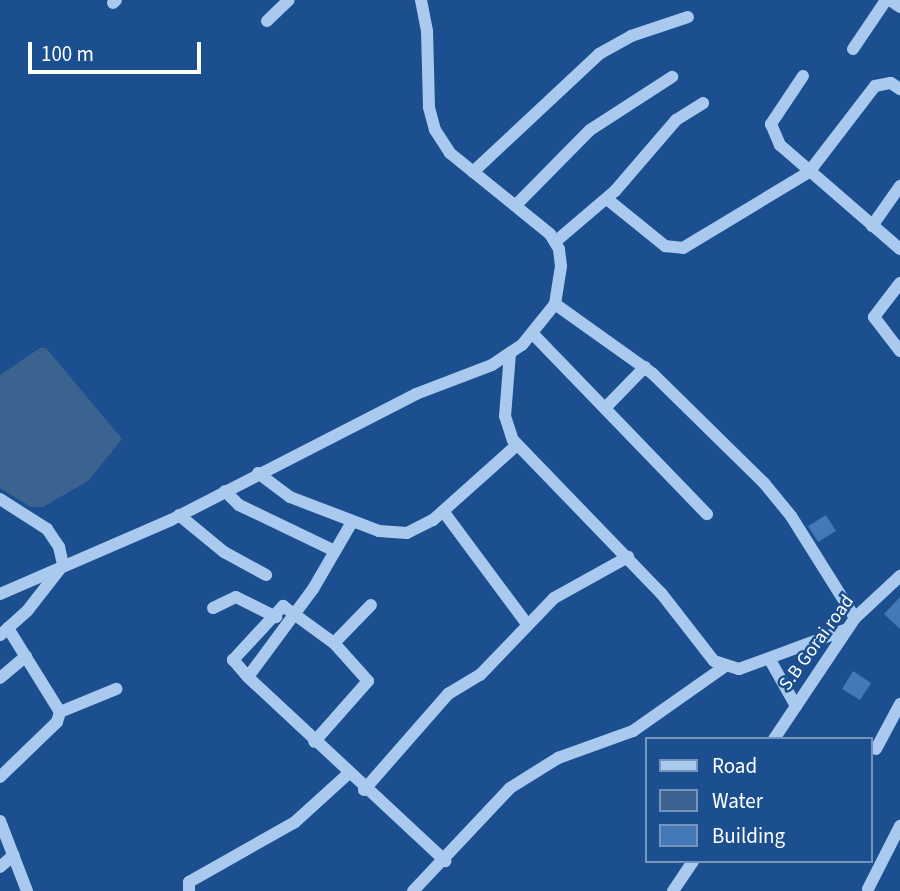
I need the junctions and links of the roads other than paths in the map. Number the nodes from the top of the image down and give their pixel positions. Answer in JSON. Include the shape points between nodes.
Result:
{"nodes":[{"id":1,"x":289,"y":0,"type":"edge"},
{"id":2,"x":421,"y":0,"type":"edge"},
{"id":3,"x":888,"y":0,"type":"edge"},
{"id":4,"x":900,"y":7,"type":"edge"},
{"id":5,"x":688,"y":18,"type":"dead end"},
{"id":6,"x":267,"y":21,"type":"dead end"},
{"id":7,"x":853,"y":49,"type":"dead end"},
{"id":8,"x":803,"y":76,"type":"dead end"},
{"id":9,"x":672,"y":77,"type":"dead end"},
{"id":10,"x":899,"y":87,"type":"edge"},
{"id":11,"x":703,"y":103,"type":"dead end"},
{"id":12,"x":473,"y":172,"type":"junction"},
{"id":13,"x":809,"y":172,"type":"junction"},
{"id":14,"x":900,"y":186,"type":"edge"},
{"id":15,"x":607,"y":199,"type":"junction"},
{"id":16,"x":516,"y":205,"type":"junction"},
{"id":17,"x":872,"y":226,"type":"junction"},
{"id":18,"x":555,"y":243,"type":"junction"},
{"id":19,"x":900,"y":249,"type":"edge"},
{"id":20,"x":900,"y":283,"type":"edge"},
{"id":21,"x":555,"y":304,"type":"junction"},
{"id":22,"x":532,"y":332,"type":"junction"},
{"id":23,"x":900,"y":351,"type":"edge"},
{"id":24,"x":510,"y":354,"type":"junction"},
{"id":25,"x":645,"y":367,"type":"junction"},
{"id":26,"x":606,"y":407,"type":"junction"},
{"id":27,"x":517,"y":445,"type":"junction"},
{"id":28,"x":258,"y":473,"type":"junction"},
{"id":29,"x":225,"y":491,"type":"junction"},
{"id":30,"x":0,"y":499,"type":"edge"},
{"id":31,"x":443,"y":511,"type":"junction"},
{"id":32,"x":707,"y":514,"type":"dead end"},
{"id":33,"x":179,"y":515,"type":"junction"},
{"id":34,"x":352,"y":522,"type":"junction"},
{"id":35,"x":335,"y":551,"type":"junction"},
{"id":36,"x":628,"y":557,"type":"junction"},
{"id":37,"x":63,"y":565,"type":"junction"},
{"id":38,"x":266,"y":575,"type":"dead end"},
{"id":39,"x":900,"y":576,"type":"edge"},
{"id":40,"x":0,"y":594,"type":"edge"},
{"id":41,"x":370,"y":605,"type":"dead end"},
{"id":42,"x":212,"y":608,"type":"dead end"},
{"id":43,"x":296,"y":614,"type":"junction"},
{"id":44,"x":276,"y":617,"type":"junction"},
{"id":45,"x":855,"y":618,"type":"junction"},
{"id":46,"x":527,"y":624,"type":"junction"},
{"id":47,"x":4,"y":631,"type":"edge"},
{"id":48,"x":845,"y":631,"type":"junction"},
{"id":49,"x":334,"y":643,"type":"junction"},
{"id":50,"x":26,"y":656,"type":"junction"},
{"id":51,"x":770,"y":660,"type":"junction"},
{"id":52,"x":724,"y":667,"type":"junction"},
{"id":53,"x":248,"y":677,"type":"junction"},
{"id":54,"x":0,"y":678,"type":"edge"},
{"id":55,"x":116,"y":689,"type":"dead end"},
{"id":56,"x":900,"y":704,"type":"edge"},
{"id":57,"x":796,"y":706,"type":"junction"},
{"id":58,"x":60,"y":712,"type":"junction"},
{"id":59,"x":775,"y":737,"type":"edge"},
{"id":60,"x":314,"y":742,"type":"junction"},
{"id":61,"x":876,"y":749,"type":"dead end"},
{"id":62,"x":348,"y":774,"type":"junction"},
{"id":63,"x":0,"y":777,"type":"edge"},
{"id":64,"x":364,"y":790,"type":"junction"},
{"id":65,"x":0,"y":821,"type":"edge"},
{"id":66,"x":898,"y":832,"type":"edge"},
{"id":67,"x":14,"y":855,"type":"junction"},
{"id":68,"x":445,"y":860,"type":"junction"},
{"id":69,"x":692,"y":863,"type":"edge"},
{"id":70,"x":0,"y":867,"type":"edge"},
{"id":71,"x":868,"y":889,"type":"dead end"},
{"id":72,"x":27,"y":891,"type":"edge"},
{"id":73,"x":188,"y":891,"type":"edge"},
{"id":74,"x":413,"y":891,"type":"edge"},
{"id":75,"x":673,"y":891,"type":"edge"}],
"edges":[{"from":1,"to":6,"type":"street"},
{"from":2,"to":12,"type":"street","via":[[427,31],[429,107],[435,130],[450,153]]},
{"from":3,"to":4,"type":"street"},
{"from":3,"to":7,"type":"street"},
{"from":5,"to":12,"type":"street","via":[[631,36],[599,54]]},
{"from":8,"to":13,"type":"street","via":[[771,124],[780,145]]},
{"from":9,"to":16,"type":"street","via":[[590,130]]},
{"from":10,"to":13,"type":"street","via":[[891,83],[876,86]]},
{"from":11,"to":15,"type":"street","via":[[676,120]]},
{"from":12,"to":16,"type":"street"},
{"from":13,"to":15,"type":"street","via":[[683,248],[665,246]]},
{"from":13,"to":17,"type":"street"},
{"from":14,"to":17,"type":"street"},
{"from":15,"to":18,"type":"street"},
{"from":16,"to":18,"type":"street"},
{"from":17,"to":19,"type":"street"},
{"from":18,"to":21,"type":"street","via":[[561,265]]},
{"from":20,"to":23,"type":"street","via":[[873,317]]},
{"from":21,"to":22,"type":"street"},
{"from":21,"to":25,"type":"street"},
{"from":22,"to":24,"type":"street"},
{"from":22,"to":26,"type":"street"},
{"from":24,"to":27,"type":"street","via":[[505,416]]},
{"from":24,"to":28,"type":"street"},
{"from":25,"to":26,"type":"street"},
{"from":25,"to":45,"type":"street","via":[[764,483],[791,516]]},
{"from":26,"to":32,"type":"street"},
{"from":27,"to":31,"type":"street"},
{"from":27,"to":36,"type":"street"},
{"from":28,"to":29,"type":"street"},
{"from":28,"to":34,"type":"street","via":[[277,492]]},
{"from":29,"to":33,"type":"street"},
{"from":29,"to":35,"type":"street","via":[[239,505]]},
{"from":30,"to":37,"type":"street","via":[[47,529],[59,547]]},
{"from":31,"to":34,"type":"street","via":[[407,533]]},
{"from":31,"to":46,"type":"street"},
{"from":33,"to":37,"type":"street"},
{"from":33,"to":38,"type":"street","via":[[224,552]]},
{"from":34,"to":35,"type":"street"},
{"from":35,"to":43,"type":"street"},
{"from":36,"to":46,"type":"street","via":[[567,587]]},
{"from":36,"to":52,"type":"street","via":[[704,652]]},
{"from":37,"to":40,"type":"street"},
{"from":37,"to":47,"type":"street"},
{"from":39,"to":45,"type":"street","name":"S.B Gorai road"},
{"from":41,"to":49,"type":"street"},
{"from":42,"to":44,"type":"street","via":[[236,597]]},
{"from":43,"to":44,"type":"street","via":[[284,606]]},
{"from":43,"to":49,"type":"street"},
{"from":43,"to":53,"type":"street"},
{"from":44,"to":53,"type":"street","via":[[233,660]]},
{"from":45,"to":48,"type":"street","name":"S.B Gorai road"},
{"from":46,"to":64,"type":"street","via":[[480,675],[448,694]]},
{"from":47,"to":50,"type":"street"},
{"from":48,"to":51,"type":"street"},
{"from":48,"to":57,"type":"street","name":"S.B Gorai road"},
{"from":49,"to":60,"type":"street","via":[[368,681]]},
{"from":50,"to":54,"type":"street"},
{"from":50,"to":58,"type":"street"},
{"from":51,"to":52,"type":"street","via":[[739,669]]},
{"from":51,"to":57,"type":"street"},
{"from":52,"to":68,"type":"street","via":[[633,731],[558,758],[521,780]]},
{"from":53,"to":60,"type":"street"},
{"from":55,"to":58,"type":"street"},
{"from":56,"to":61,"type":"street"},
{"from":57,"to":59,"type":"street","name":"S.B Gorai road"},
{"from":58,"to":63,"type":"street","via":[[57,722]]},
{"from":60,"to":62,"type":"street"},
{"from":62,"to":64,"type":"street"},
{"from":62,"to":73,"type":"street","via":[[295,822],[189,882]]},
{"from":64,"to":68,"type":"street"},
{"from":65,"to":67,"type":"street"},
{"from":66,"to":71,"type":"street"},
{"from":67,"to":70,"type":"street"},
{"from":67,"to":72,"type":"street"},
{"from":68,"to":74,"type":"street"},
{"from":69,"to":75,"type":"street"}]}
